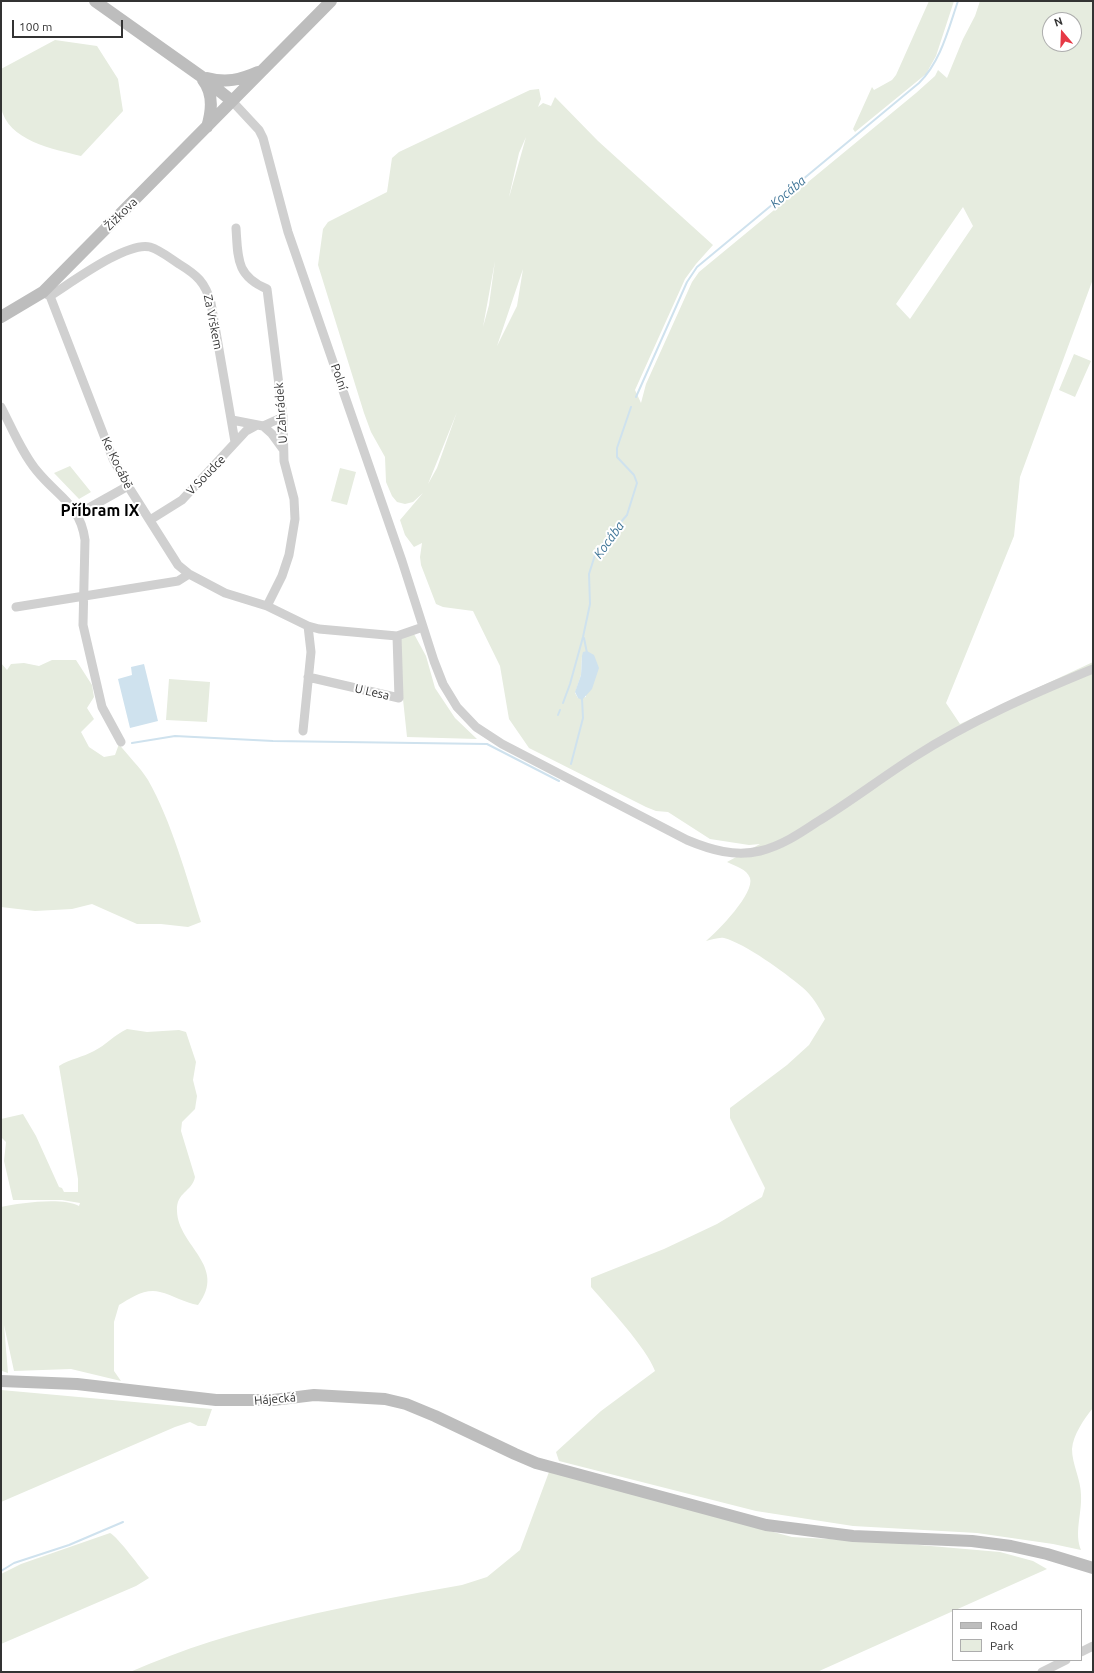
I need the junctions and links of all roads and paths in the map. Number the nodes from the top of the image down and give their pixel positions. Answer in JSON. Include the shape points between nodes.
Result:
{"nodes":[{"id":1,"x":95,"y":1,"type":"edge"},
{"id":2,"x":331,"y":1,"type":"edge"},
{"id":3,"x":264,"y":70,"type":"junction"},
{"id":4,"x":202,"y":77,"type":"junction"},
{"id":5,"x":232,"y":101,"type":"junction"},
{"id":6,"x":206,"y":128,"type":"junction"},
{"id":7,"x":236,"y":228,"type":"dead end"},
{"id":8,"x":46,"y":294,"type":"junction"},
{"id":9,"x":1,"y":317,"type":"edge"},
{"id":10,"x":1,"y":407,"type":"edge"},
{"id":11,"x":283,"y":417,"type":"junction"},
{"id":12,"x":232,"y":420,"type":"junction"},
{"id":13,"x":260,"y":426,"type":"junction"},
{"id":14,"x":235,"y":442,"type":"junction"},
{"id":15,"x":283,"y":450,"type":"junction"},
{"id":16,"x":128,"y":486,"type":"junction"},
{"id":17,"x":78,"y":514,"type":"junction"},
{"id":18,"x":150,"y":520,"type":"junction"},
{"id":19,"x":189,"y":574,"type":"junction"},
{"id":20,"x":83,"y":597,"type":"junction"},
{"id":21,"x":267,"y":606,"type":"junction"},
{"id":22,"x":16,"y":607,"type":"dead end"},
{"id":23,"x":308,"y":626,"type":"junction"},
{"id":24,"x":423,"y":627,"type":"junction"},
{"id":25,"x":397,"y":636,"type":"junction"},
{"id":26,"x":1093,"y":669,"type":"edge"},
{"id":27,"x":308,"y":677,"type":"junction"},
{"id":28,"x":303,"y":731,"type":"dead end"},
{"id":29,"x":121,"y":742,"type":"dead end"},
{"id":30,"x":1,"y":1381,"type":"edge"},
{"id":31,"x":1093,"y":1568,"type":"edge"},
{"id":32,"x":1093,"y":1646,"type":"edge"},
{"id":33,"x":1082,"y":1652,"type":"edge"},
{"id":34,"x":1064,"y":1661,"type":"edge"},
{"id":35,"x":1042,"y":1672,"type":"edge"}],
"edges":[{"from":1,"to":4,"type":"main road"},
{"from":2,"to":3,"type":"main road","name":"Žižkova"},
{"from":3,"to":4,"type":"main road","via":[[237,80],[221,82]]},
{"from":3,"to":5,"type":"main road","name":"Žižkova"},
{"from":4,"to":5,"type":"main road"},
{"from":4,"to":6,"type":"main road","via":[[210,92],[211,106]]},
{"from":5,"to":6,"type":"main road","name":"Žižkova"},
{"from":5,"to":24,"type":"street","name":"Polní","via":[[259,130],[263,138],[288,232]]},
{"from":6,"to":8,"type":"main road","name":"Žižkova"},
{"from":7,"to":11,"type":"street","name":"U Zahrádek","via":[[242,272],[257,285],[267,289]]},
{"from":8,"to":9,"type":"main road","name":"Žižkova"},
{"from":8,"to":12,"type":"street","name":"Za Vrškem","via":[[118,254],[141,246],[160,251],[193,273],[203,282],[211,302]]},
{"from":8,"to":16,"type":"street","name":"Ke Kocábě","via":[[104,438]]},
{"from":10,"to":17,"type":"street","via":[[37,471]]},
{"from":11,"to":13,"type":"street","name":"V Soudce"},
{"from":11,"to":15,"type":"street","name":"U Zahrádek"},
{"from":12,"to":13,"type":"street"},
{"from":12,"to":14,"type":"street","name":"Za Vrškem"},
{"from":13,"to":14,"type":"street","name":"V Soudce","via":[[246,431]]},
{"from":13,"to":15,"type":"street","via":[[272,434]]},
{"from":14,"to":18,"type":"street","name":"V Soudce","via":[[182,500]]},
{"from":15,"to":21,"type":"street","name":"U Zahrádek","via":[[294,500],[294,525],[289,556]]},
{"from":16,"to":17,"type":"street"},
{"from":16,"to":18,"type":"street","name":"Ke Kocábě"},
{"from":17,"to":20,"type":"street","via":[[85,540]]},
{"from":18,"to":19,"type":"street","name":"Ke Kocábě","via":[[169,553]]},
{"from":19,"to":20,"type":"street","via":[[178,580]]},
{"from":19,"to":21,"type":"street","name":"Ke Kocábě","via":[[225,593]]},
{"from":20,"to":22,"type":"street"},
{"from":20,"to":29,"type":"street","via":[[83,625],[96,676],[96,689],[102,707]]},
{"from":21,"to":23,"type":"street","name":"Ke Kocábě"},
{"from":23,"to":25,"type":"street","name":"Ke Kocábě"},
{"from":23,"to":27,"type":"street","via":[[311,652]]},
{"from":24,"to":25,"type":"street","name":"Ke Kocábě"},
{"from":24,"to":26,"type":"street","name":"Polní","via":[[443,684],[457,707],[476,727],[502,744],[687,840],[724,852],[760,851],[792,838],[915,756],[1039,692]]},
{"from":25,"to":27,"type":"street","name":"U Lesa","via":[[399,698]]},
{"from":27,"to":28,"type":"street"},
{"from":30,"to":31,"type":"main road","name":"Hájecká","via":[[76,1384],[216,1400],[273,1400],[314,1395],[385,1400],[406,1404],[435,1416],[536,1463],[766,1525],[853,1536],[972,1541],[1047,1554]]},
{"from":32,"to":33,"type":"street"},
{"from":34,"to":35,"type":"street"}]}
